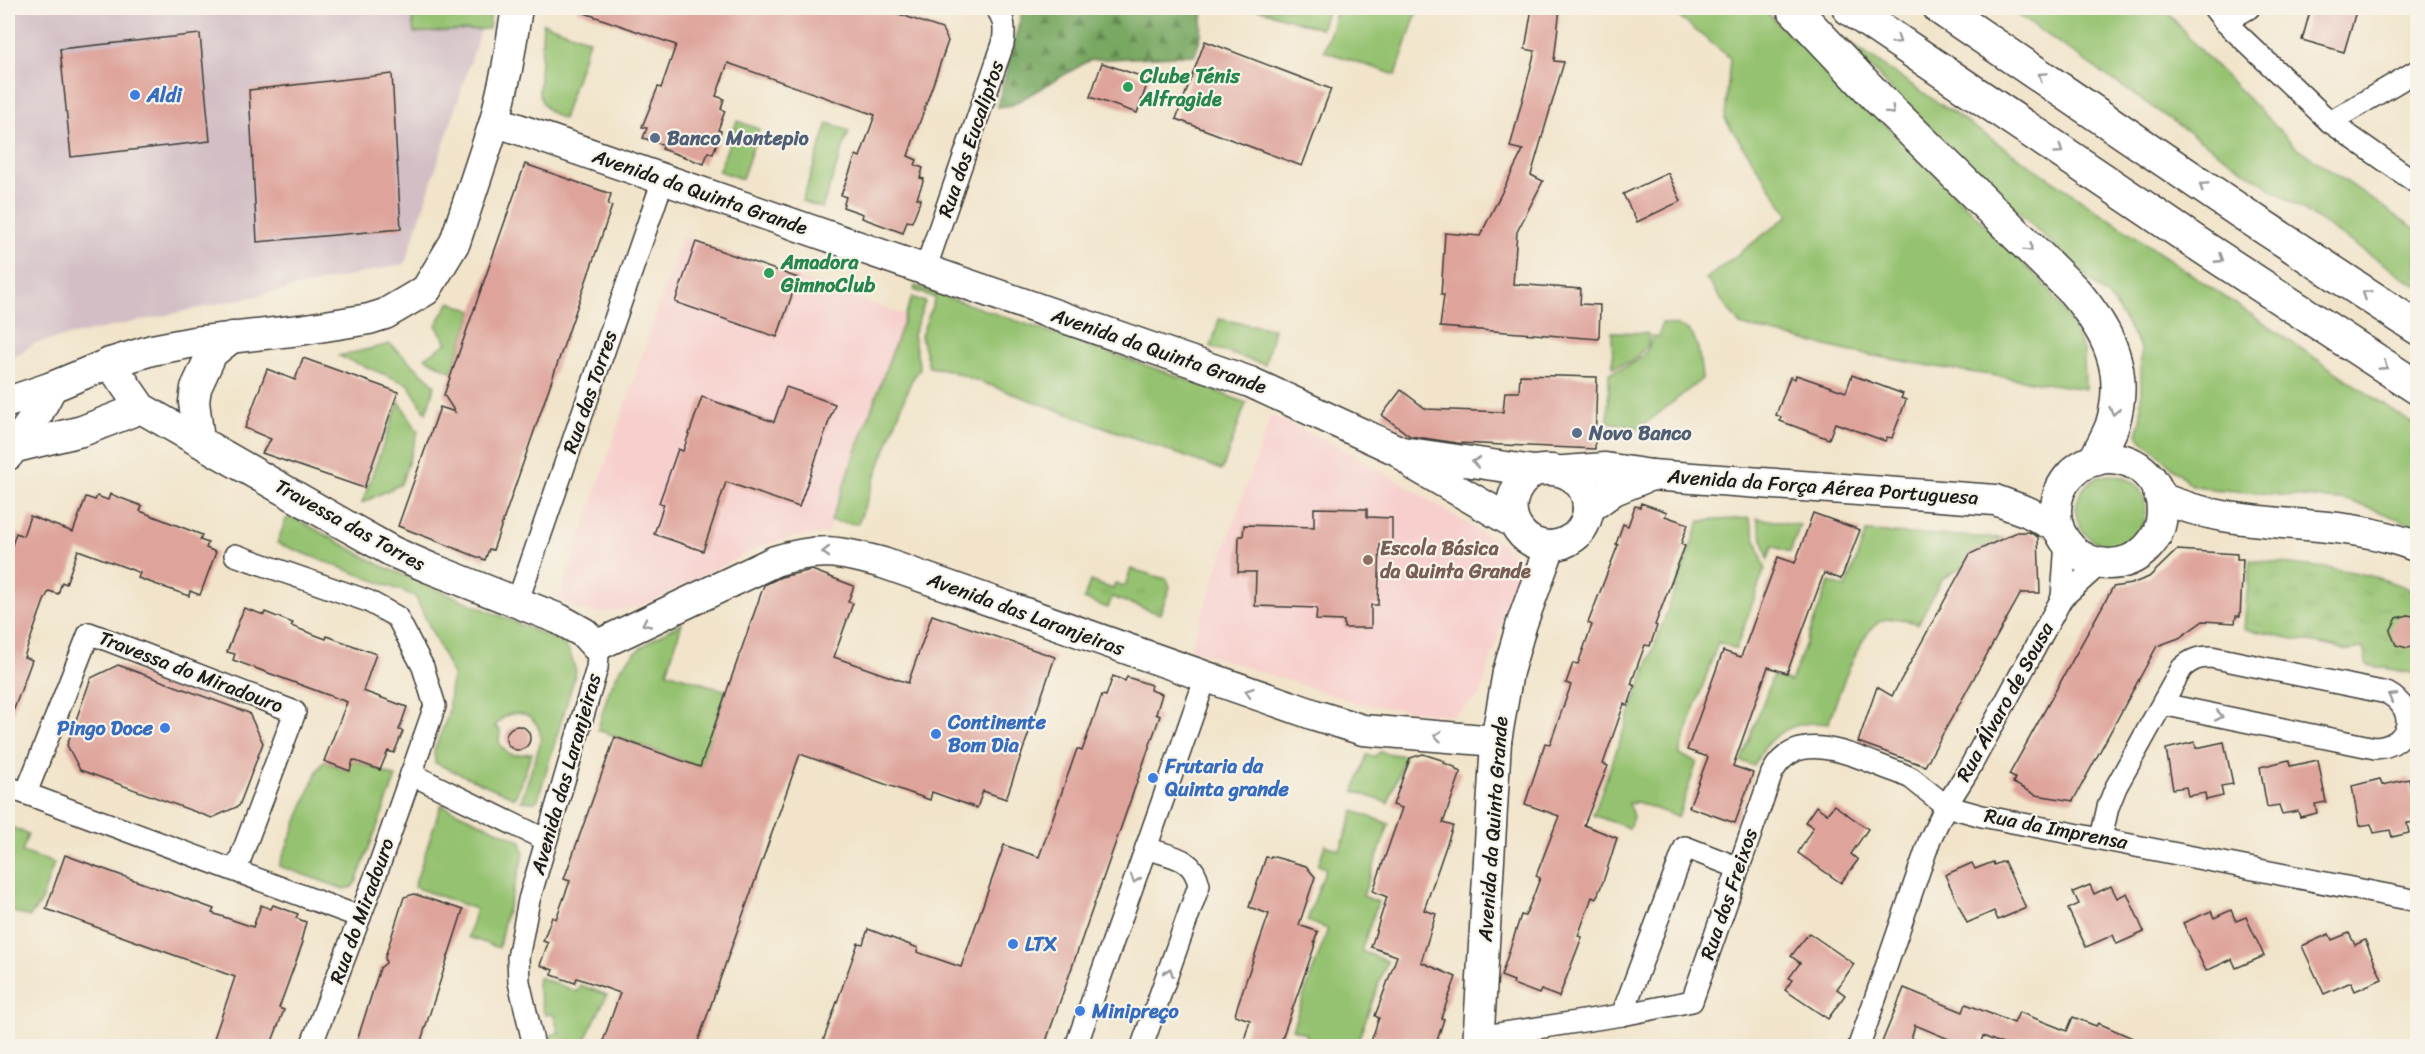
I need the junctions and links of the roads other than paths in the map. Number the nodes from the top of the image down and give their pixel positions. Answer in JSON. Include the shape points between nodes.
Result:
{"nodes":[{"id":1,"x":517,"y":8,"type":"edge"},
{"id":2,"x":996,"y":8,"type":"edge"},
{"id":3,"x":1793,"y":8,"type":"edge"},
{"id":4,"x":1849,"y":8,"type":"edge"},
{"id":5,"x":1940,"y":8,"type":"edge"},
{"id":6,"x":2249,"y":8,"type":"edge"},
{"id":7,"x":2219,"y":15,"type":"edge"},
{"id":8,"x":2418,"y":70,"type":"edge"},
{"id":9,"x":495,"y":122,"type":"junction"},
{"id":10,"x":2330,"y":122,"type":"junction"},
{"id":11,"x":663,"y":180,"type":"junction"},
{"id":12,"x":2418,"y":184,"type":"edge"},
{"id":13,"x":925,"y":270,"type":"junction"},
{"id":14,"x":2418,"y":328,"type":"edge"},
{"id":15,"x":232,"y":337,"type":"junction"},
{"id":16,"x":110,"y":363,"type":"junction"},
{"id":17,"x":52,"y":387,"type":"junction"},
{"id":18,"x":2418,"y":388,"type":"edge"},
{"id":19,"x":8,"y":402,"type":"edge"},
{"id":20,"x":141,"y":408,"type":"junction"},
{"id":21,"x":199,"y":440,"type":"junction"},
{"id":22,"x":1399,"y":451,"type":"junction"},
{"id":23,"x":10,"y":452,"type":"edge"},
{"id":24,"x":2096,"y":459,"type":"junction"},
{"id":25,"x":1534,"y":471,"type":"junction"},
{"id":26,"x":1564,"y":471,"type":"junction"},
{"id":27,"x":1651,"y":475,"type":"junction"},
{"id":28,"x":2064,"y":483,"type":"junction"},
{"id":29,"x":2161,"y":498,"type":"junction"},
{"id":30,"x":1995,"y":500,"type":"junction"},
{"id":31,"x":1588,"y":509,"type":"junction"},
{"id":32,"x":2225,"y":516,"type":"junction"},
{"id":33,"x":1514,"y":523,"type":"junction"},
{"id":34,"x":2062,"y":535,"type":"junction"},
{"id":35,"x":2155,"y":539,"type":"junction"},
{"id":36,"x":1550,"y":546,"type":"junction"},
{"id":37,"x":2418,"y":547,"type":"edge"},
{"id":38,"x":235,"y":555,"type":"dead end"},
{"id":39,"x":2101,"y":564,"type":"junction"},
{"id":40,"x":2062,"y":598,"type":"junction"},
{"id":41,"x":517,"y":603,"type":"junction"},
{"id":42,"x":596,"y":646,"type":"junction"},
{"id":43,"x":1206,"y":677,"type":"junction"},
{"id":44,"x":2162,"y":704,"type":"junction"},
{"id":45,"x":1496,"y":741,"type":"junction"},
{"id":46,"x":411,"y":774,"type":"junction"},
{"id":47,"x":17,"y":790,"type":"edge"},
{"id":48,"x":1946,"y":806,"type":"junction"},
{"id":49,"x":2101,"y":838,"type":"junction"},
{"id":50,"x":546,"y":840,"type":"junction"},
{"id":51,"x":1146,"y":848,"type":"junction"},
{"id":52,"x":1739,"y":868,"type":"junction"},
{"id":53,"x":236,"y":870,"type":"junction"},
{"id":54,"x":2418,"y":901,"type":"edge"},
{"id":55,"x":360,"y":917,"type":"junction"},
{"id":56,"x":1622,"y":1015,"type":"junction"},
{"id":57,"x":1478,"y":1042,"type":"edge"},
{"id":58,"x":311,"y":1047,"type":"edge"},
{"id":59,"x":534,"y":1047,"type":"edge"},
{"id":60,"x":1076,"y":1047,"type":"edge"},
{"id":61,"x":1142,"y":1047,"type":"edge"},
{"id":62,"x":1859,"y":1047,"type":"edge"}],
"edges":[{"from":1,"to":9,"type":"street"},
{"from":2,"to":13,"type":"street","name":"Rua dos Eucaliptos","via":[[1003,18],[1003,44]]},
{"from":3,"to":24,"type":"highway","one_way":true,"via":[[2092,312],[2108,339],[2115,361],[2117,396],[2112,426]]},
{"from":4,"to":18,"type":"highway","one_way":true},
{"from":14,"to":5,"type":"highway","one_way":true},
{"from":6,"to":7,"type":"street"},
{"from":7,"to":10,"type":"street"},
{"from":8,"to":10,"type":"street"},
{"from":9,"to":11,"type":"street","name":"Avenida da Quinta Grande"},
{"from":9,"to":15,"type":"street","via":[[455,242],[426,290],[386,314],[369,319]]},
{"from":10,"to":12,"type":"street"},
{"from":11,"to":13,"type":"street","name":"Avenida da Quinta Grande"},
{"from":11,"to":41,"type":"street","name":"Rua das Torres"},
{"from":13,"to":22,"type":"street","name":"Avenida da Quinta Grande","via":[[1250,382]]},
{"from":15,"to":16,"type":"street","via":[[152,350]]},
{"from":15,"to":21,"type":"street","via":[[212,353],[196,388]]},
{"from":16,"to":17,"type":"street"},
{"from":16,"to":20,"type":"street","name":"Travessa das Torres"},
{"from":17,"to":19,"type":"street"},
{"from":17,"to":23,"type":"street"},
{"from":20,"to":21,"type":"street","name":"Travessa das Torres"},
{"from":20,"to":23,"type":"street","via":[[82,431]]},
{"from":21,"to":41,"type":"street","name":"Travessa das Torres","via":[[393,552]]},
{"from":25,"to":22,"type":"street","name":"Avenida da Quinta Grande","one_way":true},
{"from":22,"to":33,"type":"street","name":"Avenida da Quinta Grande","via":[[1416,466]]},
{"from":24,"to":28,"type":"street","via":[[2083,464]]},
{"from":24,"to":29,"type":"street","via":[[2113,458],[2144,470]]},
{"from":25,"to":26,"type":"street","name":"Avenida da Quinta Grande"},
{"from":25,"to":33,"type":"street","via":[[1521,480],[1513,493],[1510,508]]},
{"from":26,"to":27,"type":"street","name":"Avenida da Força Aérea Portuguesa","via":[[1605,468]]},
{"from":26,"to":31,"type":"street","via":[[1577,479],[1585,492]]},
{"from":27,"to":30,"type":"street","name":"Avenida da Força Aérea Portuguesa"},
{"from":27,"to":31,"type":"street","name":"Avenida da Força Aérea Portuguesa","via":[[1614,490]]},
{"from":28,"to":30,"type":"street","name":"Avenida da Força Aérea Portuguesa"},
{"from":28,"to":34,"type":"street","via":[[2056,513]]},
{"from":29,"to":32,"type":"street","via":[[2192,510]]},
{"from":29,"to":35,"type":"street","via":[[2160,526]]},
{"from":30,"to":34,"type":"street","name":"Avenida da Força Aérea Portuguesa","via":[[2028,512]]},
{"from":31,"to":36,"type":"street","via":[[1578,534],[1565,543]]},
{"from":32,"to":35,"type":"street"},
{"from":32,"to":37,"type":"street","via":[[2335,526],[2375,533]]},
{"from":33,"to":36,"type":"street","name":"Avenida da Quinta Grande","via":[[1535,544]]},
{"from":34,"to":39,"type":"street","via":[[2088,560]]},
{"from":34,"to":40,"type":"street","name":"Rua Álvaro de Sousa"},
{"from":35,"to":39,"type":"street","via":[[2132,559]]},
{"from":36,"to":45,"type":"street","name":"Avenida da Quinta Grande","via":[[1508,672]]},
{"from":38,"to":46,"type":"street","name":"Rua do Miradouro","via":[[368,601],[397,616],[423,667],[435,706]]},
{"from":39,"to":40,"type":"street","name":"Rua Álvaro de Sousa"},
{"from":40,"to":48,"type":"street","name":"Rua Álvaro de Sousa"},
{"from":41,"to":42,"type":"street","name":"Travessa das Torres","via":[[573,626]]},
{"from":43,"to":42,"type":"street","name":"Avenida das Laranjeiras","one_way":true,"via":[[844,552],[797,554],[775,561]]},
{"from":42,"to":50,"type":"street","name":"Avenida das Laranjeiras","via":[[597,668]]},
{"from":45,"to":43,"type":"street","name":"Avenida das Laranjeiras","one_way":true,"via":[[1363,729]]},
{"from":43,"to":51,"type":"street"},
{"from":44,"to":44,"type":"street","one_way":true,"via":[[2374,748],[2394,744],[2401,738],[2407,717],[2406,708],[2387,693],[2211,657],[2199,657],[2182,668]]},
{"from":44,"to":49,"type":"street","via":[[2111,796]]},
{"from":45,"to":57,"type":"street","name":"Avenida da Quinta Grande"},
{"from":46,"to":50,"type":"street"},
{"from":46,"to":55,"type":"street","name":"Rua do Miradouro"},
{"from":47,"to":53,"type":"street","name":"Travessa do Miradouro"},
{"from":47,"to":53,"type":"street","name":"Travessa do Miradouro","via":[[89,633],[295,712]]},
{"from":48,"to":49,"type":"street","name":"Rua da Imprensa"},
{"from":48,"to":52,"type":"street","name":"Rua dos Freixos","via":[[1900,773],[1831,749],[1792,750],[1772,773]]},
{"from":48,"to":62,"type":"street","via":[[1930,839]]},
{"from":49,"to":54,"type":"street","name":"Rua da Imprensa"},
{"from":50,"to":59,"type":"street","name":"Avenida das Laranjeiras","via":[[529,900],[517,969]]},
{"from":51,"to":60,"type":"street","one_way":true},
{"from":61,"to":51,"type":"street","one_way":true,"via":[[1200,885],[1188,863]]},
{"from":52,"to":56,"type":"street","name":"Rua dos Freixos","via":[[1692,1001]]},
{"from":52,"to":56,"type":"street","via":[[1685,848]]},
{"from":53,"to":55,"type":"street","name":"Travessa do Miradouro"},
{"from":55,"to":58,"type":"street","name":"Rua do Miradouro"},
{"from":56,"to":57,"type":"street","name":"Rua dos Freixos"}]}
